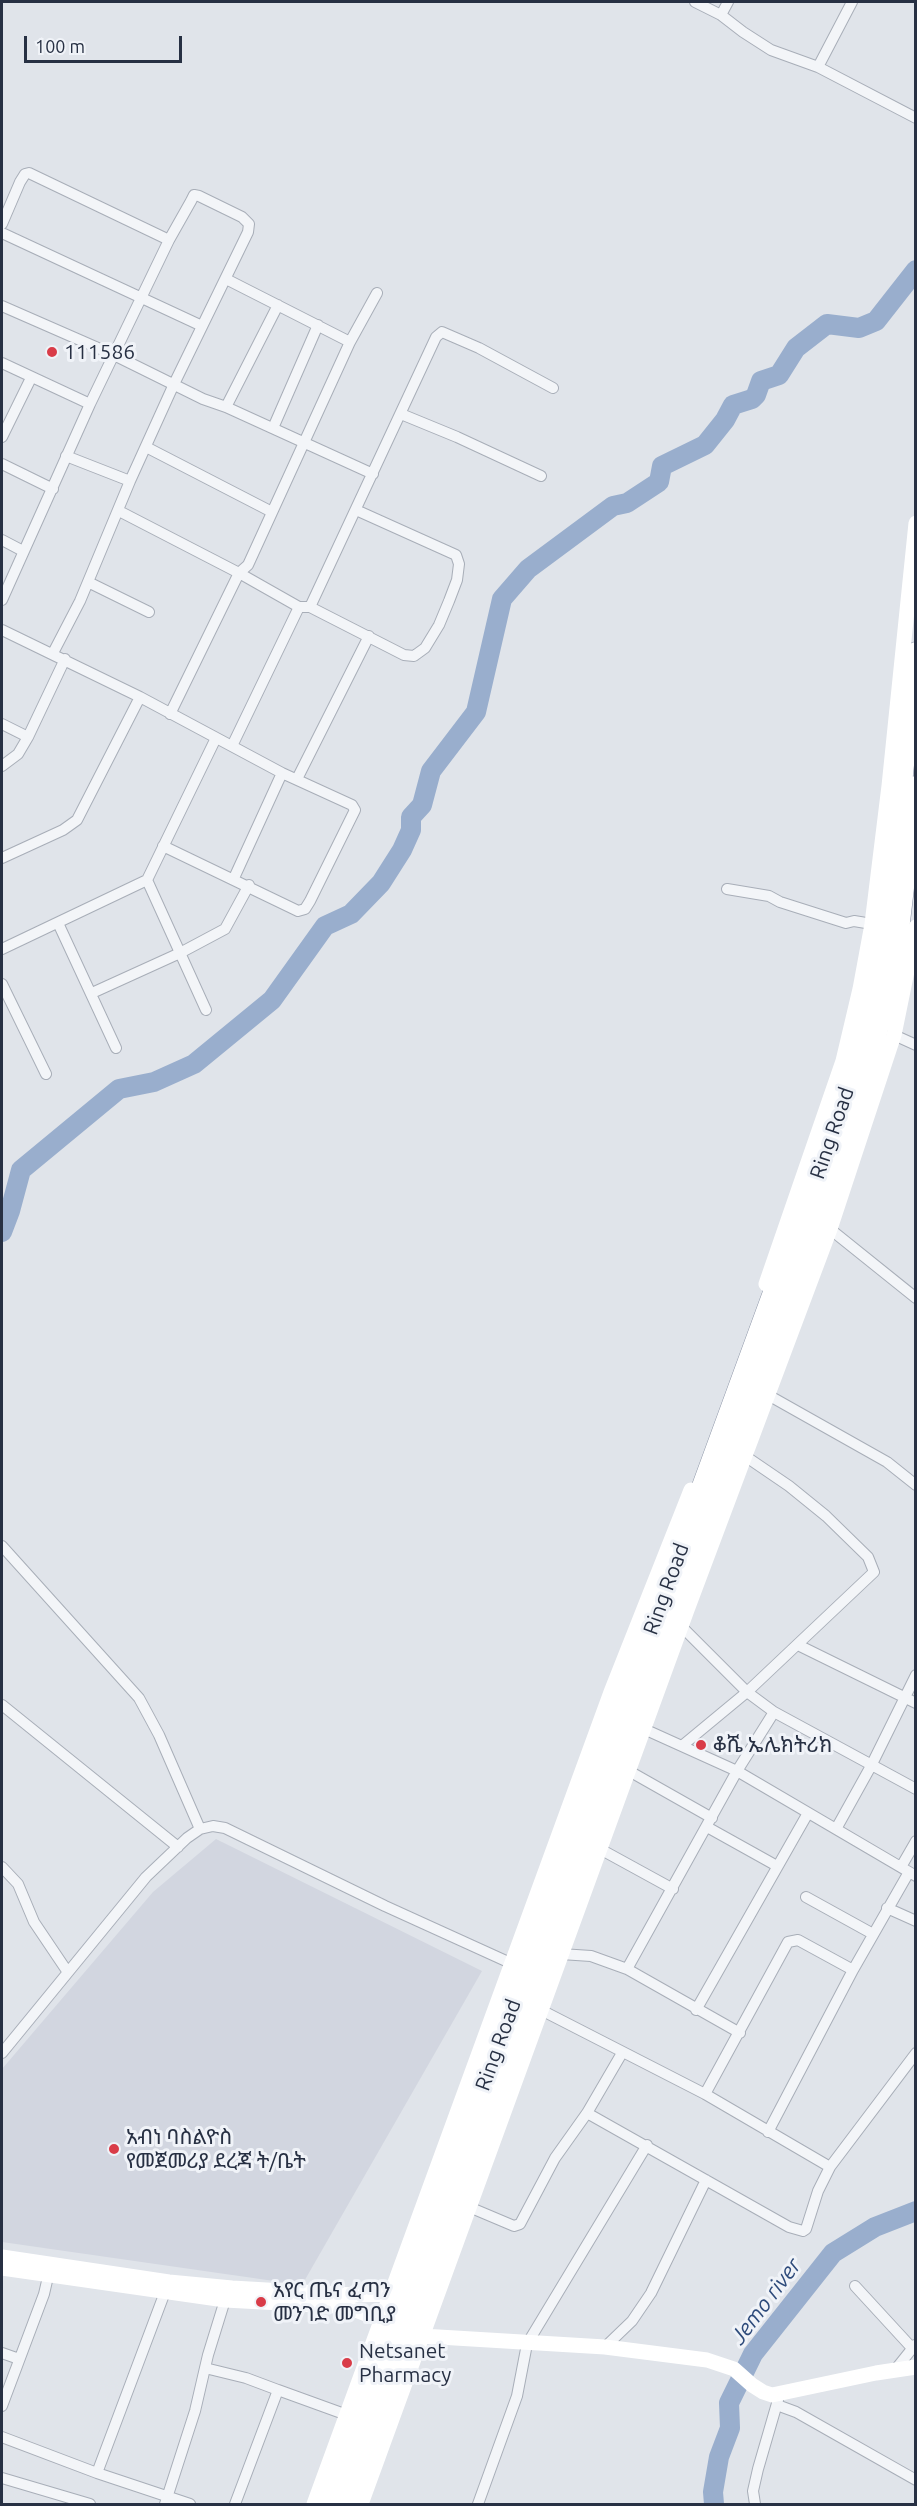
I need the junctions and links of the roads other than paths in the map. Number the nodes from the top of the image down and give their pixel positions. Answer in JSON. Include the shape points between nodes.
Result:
{"nodes":[{"id":1,"x":695,"y":2,"type":"edge"},
{"id":2,"x":728,"y":2,"type":"edge"},
{"id":3,"x":852,"y":2,"type":"edge"},
{"id":4,"x":721,"y":15,"type":"junction"},
{"id":5,"x":818,"y":67,"type":"junction"},
{"id":6,"x":915,"y":118,"type":"edge"},
{"id":7,"x":2,"y":224,"type":"edge"},
{"id":8,"x":2,"y":233,"type":"edge"},
{"id":9,"x":169,"y":240,"type":"junction"},
{"id":10,"x":226,"y":279,"type":"junction"},
{"id":11,"x":377,"y":293,"type":"dead end"},
{"id":12,"x":141,"y":298,"type":"junction"},
{"id":13,"x":278,"y":305,"type":"junction"},
{"id":14,"x":2,"y":306,"type":"edge"},
{"id":15,"x":318,"y":325,"type":"junction"},
{"id":16,"x":202,"y":326,"type":"junction"},
{"id":17,"x":350,"y":342,"type":"junction"},
{"id":18,"x":114,"y":355,"type":"junction"},
{"id":19,"x":2,"y":363,"type":"edge"},
{"id":20,"x":31,"y":378,"type":"junction"},
{"id":21,"x":174,"y":384,"type":"junction"},
{"id":22,"x":553,"y":388,"type":"dead end"},
{"id":23,"x":90,"y":404,"type":"junction"},
{"id":24,"x":226,"y":407,"type":"junction"},
{"id":25,"x":401,"y":414,"type":"junction"},
{"id":26,"x":273,"y":429,"type":"junction"},
{"id":27,"x":2,"y":437,"type":"edge"},
{"id":28,"x":305,"y":443,"type":"junction"},
{"id":29,"x":146,"y":447,"type":"junction"},
{"id":30,"x":66,"y":456,"type":"junction"},
{"id":31,"x":2,"y":464,"type":"edge"},
{"id":32,"x":372,"y":474,"type":"junction"},
{"id":33,"x":541,"y":476,"type":"dead end"},
{"id":34,"x":130,"y":481,"type":"junction"},
{"id":35,"x":53,"y":489,"type":"junction"},
{"id":36,"x":356,"y":510,"type":"junction"},
{"id":37,"x":118,"y":511,"type":"junction"},
{"id":38,"x":272,"y":512,"type":"junction"},
{"id":39,"x":915,"y":523,"type":"edge"},
{"id":40,"x":2,"y":540,"type":"edge"},
{"id":41,"x":23,"y":551,"type":"junction"},
{"id":42,"x":239,"y":573,"type":"junction"},
{"id":43,"x":88,"y":582,"type":"junction"},
{"id":44,"x":2,"y":600,"type":"edge"},
{"id":45,"x":304,"y":607,"type":"junction"},
{"id":46,"x":149,"y":612,"type":"dead end"},
{"id":47,"x":2,"y":630,"type":"edge"},
{"id":48,"x":369,"y":636,"type":"junction"},
{"id":49,"x":915,"y":652,"type":"edge"},
{"id":50,"x":53,"y":653,"type":"junction"},
{"id":51,"x":64,"y":659,"type":"junction"},
{"id":52,"x":140,"y":697,"type":"junction"},
{"id":53,"x":170,"y":714,"type":"junction"},
{"id":54,"x":2,"y":724,"type":"edge"},
{"id":55,"x":28,"y":737,"type":"junction"},
{"id":56,"x":216,"y":738,"type":"junction"},
{"id":57,"x":232,"y":746,"type":"junction"},
{"id":58,"x":2,"y":766,"type":"edge"},
{"id":59,"x":282,"y":773,"type":"junction"},
{"id":60,"x":297,"y":779,"type":"junction"},
{"id":61,"x":915,"y":786,"type":"edge"},
{"id":62,"x":163,"y":846,"type":"junction"},
{"id":63,"x":2,"y":858,"type":"edge"},
{"id":64,"x":234,"y":878,"type":"junction"},
{"id":65,"x":147,"y":880,"type":"junction"},
{"id":66,"x":249,"y":885,"type":"junction"},
{"id":67,"x":727,"y":889,"type":"dead end"},
{"id":68,"x":58,"y":923,"type":"junction"},
{"id":69,"x":872,"y":924,"type":"junction"},
{"id":70,"x":915,"y":927,"type":"edge"},
{"id":71,"x":2,"y":948,"type":"edge"},
{"id":72,"x":180,"y":953,"type":"junction"},
{"id":73,"x":2,"y":984,"type":"edge"},
{"id":74,"x":92,"y":993,"type":"junction"},
{"id":75,"x":206,"y":1010,"type":"dead end"},
{"id":76,"x":894,"y":1035,"type":"junction"},
{"id":77,"x":915,"y":1045,"type":"edge"},
{"id":78,"x":116,"y":1048,"type":"dead end"},
{"id":79,"x":46,"y":1074,"type":"dead end"},
{"id":80,"x":830,"y":1229,"type":"junction"},
{"id":81,"x":915,"y":1298,"type":"edge"},
{"id":82,"x":768,"y":1395,"type":"junction"},
{"id":83,"x":745,"y":1456,"type":"junction"},
{"id":84,"x":915,"y":1485,"type":"edge"},
{"id":85,"x":2,"y":1545,"type":"edge"},
{"id":86,"x":681,"y":1626,"type":"junction"},
{"id":87,"x":798,"y":1645,"type":"junction"},
{"id":88,"x":915,"y":1675,"type":"edge"},
{"id":89,"x":747,"y":1692,"type":"junction"},
{"id":90,"x":911,"y":1700,"type":"edge"},
{"id":91,"x":2,"y":1705,"type":"edge"},
{"id":92,"x":774,"y":1712,"type":"junction"},
{"id":93,"x":644,"y":1729,"type":"junction"},
{"id":94,"x":683,"y":1745,"type":"junction"},
{"id":95,"x":871,"y":1766,"type":"junction"},
{"id":96,"x":629,"y":1771,"type":"junction"},
{"id":97,"x":737,"y":1771,"type":"junction"},
{"id":98,"x":915,"y":1789,"type":"edge"},
{"id":99,"x":808,"y":1813,"type":"junction"},
{"id":100,"x":710,"y":1823,"type":"junction"},
{"id":101,"x":200,"y":1829,"type":"junction"},
{"id":102,"x":836,"y":1829,"type":"junction"},
{"id":103,"x":915,"y":1841,"type":"edge"},
{"id":104,"x":177,"y":1847,"type":"junction"},
{"id":105,"x":600,"y":1849,"type":"junction"},
{"id":106,"x":777,"y":1866,"type":"junction"},
{"id":107,"x":2,"y":1867,"type":"edge"},
{"id":108,"x":908,"y":1871,"type":"edge"},
{"id":109,"x":673,"y":1889,"type":"junction"},
{"id":110,"x":806,"y":1897,"type":"dead end"},
{"id":111,"x":887,"y":1908,"type":"junction"},
{"id":112,"x":915,"y":1921,"type":"edge"},
{"id":113,"x":873,"y":1934,"type":"junction"},
{"id":114,"x":561,"y":1954,"type":"junction"},
{"id":115,"x":519,"y":1966,"type":"junction"},
{"id":116,"x":627,"y":1969,"type":"junction"},
{"id":117,"x":853,"y":1970,"type":"junction"},
{"id":118,"x":67,"y":1971,"type":"junction"},
{"id":119,"x":541,"y":2010,"type":"junction"},
{"id":120,"x":696,"y":2010,"type":"junction"},
{"id":121,"x":740,"y":2033,"type":"junction"},
{"id":122,"x":2,"y":2053,"type":"edge"},
{"id":123,"x":622,"y":2053,"type":"junction"},
{"id":124,"x":915,"y":2053,"type":"edge"},
{"id":125,"x":705,"y":2094,"type":"junction"},
{"id":126,"x":587,"y":2113,"type":"junction"},
{"id":127,"x":768,"y":2132,"type":"junction"},
{"id":128,"x":647,"y":2145,"type":"junction"},
{"id":129,"x":830,"y":2167,"type":"junction"},
{"id":130,"x":706,"y":2180,"type":"junction"},
{"id":131,"x":469,"y":2207,"type":"junction"},
{"id":132,"x":2,"y":2257,"type":"edge"},
{"id":133,"x":2,"y":2268,"type":"edge"},
{"id":134,"x":50,"y":2269,"type":"junction"},
{"id":135,"x":855,"y":2286,"type":"dead end"},
{"id":136,"x":165,"y":2292,"type":"junction"},
{"id":137,"x":392,"y":2294,"type":"junction"},
{"id":138,"x":225,"y":2300,"type":"junction"},
{"id":139,"x":382,"y":2320,"type":"junction"},
{"id":140,"x":422,"y":2336,"type":"junction"},
{"id":141,"x":527,"y":2344,"type":"junction"},
{"id":142,"x":914,"y":2346,"type":"edge"},
{"id":143,"x":605,"y":2347,"type":"junction"},
{"id":144,"x":2,"y":2353,"type":"edge"},
{"id":145,"x":19,"y":2359,"type":"junction"},
{"id":146,"x":915,"y":2367,"type":"edge"},
{"id":147,"x":205,"y":2368,"type":"junction"},
{"id":148,"x":895,"y":2370,"type":"junction"},
{"id":149,"x":278,"y":2390,"type":"junction"},
{"id":150,"x":778,"y":2400,"type":"junction"},
{"id":151,"x":2,"y":2406,"type":"edge"},
{"id":152,"x":347,"y":2415,"type":"junction"},
{"id":153,"x":2,"y":2437,"type":"edge"},
{"id":154,"x":97,"y":2473,"type":"junction"},
{"id":155,"x":2,"y":2478,"type":"edge"},
{"id":156,"x":915,"y":2480,"type":"edge"},
{"id":157,"x":166,"y":2500,"type":"edge"},
{"id":158,"x":90,"y":2505,"type":"edge"},
{"id":159,"x":190,"y":2505,"type":"edge"},
{"id":160,"x":235,"y":2505,"type":"edge"},
{"id":161,"x":314,"y":2505,"type":"edge"},
{"id":162,"x":329,"y":2505,"type":"edge"},
{"id":163,"x":345,"y":2505,"type":"edge"},
{"id":164,"x":361,"y":2505,"type":"edge"},
{"id":165,"x":478,"y":2505,"type":"edge"},
{"id":166,"x":755,"y":2505,"type":"edge"}],
"edges":[{"from":1,"to":4,"type":"street"},
{"from":2,"to":4,"type":"street"},
{"from":3,"to":5,"type":"street"},
{"from":4,"to":5,"type":"street","via":[[771,50]]},
{"from":5,"to":6,"type":"street"},
{"from":7,"to":9,"type":"street","via":[[20,182],[30,173]]},
{"from":8,"to":12,"type":"street"},
{"from":9,"to":10,"type":"street","via":[[194,195],[242,217],[249,224],[248,232]]},
{"from":9,"to":12,"type":"street"},
{"from":10,"to":13,"type":"street"},
{"from":10,"to":16,"type":"street"},
{"from":11,"to":17,"type":"street"},
{"from":12,"to":16,"type":"street"},
{"from":12,"to":18,"type":"street"},
{"from":13,"to":15,"type":"street"},
{"from":13,"to":24,"type":"street"},
{"from":14,"to":18,"type":"street"},
{"from":15,"to":17,"type":"street"},
{"from":15,"to":26,"type":"street"},
{"from":16,"to":21,"type":"street"},
{"from":17,"to":28,"type":"street"},
{"from":18,"to":21,"type":"street"},
{"from":18,"to":23,"type":"street"},
{"from":19,"to":20,"type":"street"},
{"from":20,"to":23,"type":"street"},
{"from":20,"to":27,"type":"street"},
{"from":21,"to":24,"type":"street"},
{"from":21,"to":29,"type":"street"},
{"from":22,"to":25,"type":"street","via":[[442,332],[436,337]]},
{"from":23,"to":30,"type":"street"},
{"from":24,"to":26,"type":"street"},
{"from":25,"to":32,"type":"street"},
{"from":25,"to":33,"type":"street"},
{"from":26,"to":28,"type":"street"},
{"from":28,"to":32,"type":"street"},
{"from":28,"to":38,"type":"street"},
{"from":29,"to":34,"type":"street"},
{"from":29,"to":38,"type":"street"},
{"from":30,"to":34,"type":"street"},
{"from":30,"to":35,"type":"street"},
{"from":31,"to":35,"type":"street"},
{"from":32,"to":36,"type":"street"},
{"from":34,"to":37,"type":"street"},
{"from":35,"to":41,"type":"street"},
{"from":36,"to":45,"type":"street"},
{"from":36,"to":48,"type":"street","via":[[456,555],[459,564],[457,580],[439,625],[414,656],[404,655]]},
{"from":37,"to":42,"type":"street"},
{"from":37,"to":43,"type":"street"},
{"from":38,"to":42,"type":"street","via":[[248,564]]},
{"from":39,"to":69,"type":"street"},
{"from":40,"to":41,"type":"street"},
{"from":41,"to":44,"type":"street"},
{"from":42,"to":45,"type":"street"},
{"from":42,"to":53,"type":"street"},
{"from":43,"to":46,"type":"street"},
{"from":43,"to":50,"type":"street"},
{"from":45,"to":48,"type":"street"},
{"from":45,"to":57,"type":"street"},
{"from":47,"to":50,"type":"street"},
{"from":48,"to":60,"type":"street"},
{"from":49,"to":115,"type":"highway","name":"Ring Road","via":[[891,886],[875,978],[848,1088]]},
{"from":50,"to":51,"type":"street"},
{"from":51,"to":52,"type":"street"},
{"from":51,"to":55,"type":"street"},
{"from":52,"to":53,"type":"street"},
{"from":52,"to":63,"type":"street","via":[[77,820]]},
{"from":53,"to":56,"type":"street"},
{"from":54,"to":55,"type":"street"},
{"from":55,"to":58,"type":"street","via":[[18,754]]},
{"from":56,"to":57,"type":"street"},
{"from":56,"to":62,"type":"street"},
{"from":57,"to":59,"type":"street"},
{"from":59,"to":60,"type":"street"},
{"from":59,"to":64,"type":"street"},
{"from":60,"to":66,"type":"street","via":[[355,810],[305,909],[298,911]]},
{"from":61,"to":163,"type":"highway","name":"Ring Road","via":[[899,930],[858,1110]]},
{"from":62,"to":64,"type":"street"},
{"from":62,"to":65,"type":"street"},
{"from":64,"to":66,"type":"street"},
{"from":65,"to":68,"type":"street"},
{"from":65,"to":72,"type":"street"},
{"from":66,"to":72,"type":"street","via":[[225,929]]},
{"from":67,"to":69,"type":"street","via":[[769,896],[846,923]]},
{"from":68,"to":71,"type":"street"},
{"from":68,"to":74,"type":"street"},
{"from":69,"to":115,"type":"street","via":[[843,1061],[819,1136],[702,1463],[607,1703]]},
{"from":70,"to":76,"type":"street"},
{"from":72,"to":74,"type":"street"},
{"from":72,"to":75,"type":"street"},
{"from":73,"to":79,"type":"street"},
{"from":74,"to":78,"type":"street"},
{"from":76,"to":77,"type":"street"},
{"from":76,"to":80,"type":"street"},
{"from":80,"to":81,"type":"street"},
{"from":80,"to":82,"type":"street"},
{"from":82,"to":83,"type":"street"},
{"from":82,"to":84,"type":"street","via":[[887,1462]]},
{"from":83,"to":86,"type":"street"},
{"from":83,"to":87,"type":"street","via":[[826,1516],[873,1565],[872,1576]]},
{"from":85,"to":101,"type":"street","via":[[139,1698]]},
{"from":86,"to":89,"type":"street"},
{"from":86,"to":93,"type":"street"},
{"from":87,"to":89,"type":"street"},
{"from":87,"to":90,"type":"street"},
{"from":88,"to":90,"type":"street"},
{"from":89,"to":92,"type":"street"},
{"from":89,"to":94,"type":"street"},
{"from":90,"to":95,"type":"street"},
{"from":91,"to":104,"type":"street"},
{"from":92,"to":95,"type":"street"},
{"from":92,"to":97,"type":"street"},
{"from":93,"to":94,"type":"street"},
{"from":93,"to":96,"type":"street"},
{"from":94,"to":97,"type":"street"},
{"from":95,"to":98,"type":"street"},
{"from":95,"to":102,"type":"street"},
{"from":96,"to":100,"type":"street"},
{"from":96,"to":105,"type":"street"},
{"from":97,"to":99,"type":"street"},
{"from":97,"to":100,"type":"street"},
{"from":99,"to":102,"type":"street"},
{"from":99,"to":106,"type":"street"},
{"from":100,"to":106,"type":"street"},
{"from":100,"to":109,"type":"street"},
{"from":101,"to":104,"type":"street"},
{"from":101,"to":115,"type":"street","via":[[225,1828]]},
{"from":102,"to":108,"type":"street"},
{"from":103,"to":108,"type":"street"},
{"from":104,"to":118,"type":"street","via":[[146,1877]]},
{"from":105,"to":109,"type":"street"},
{"from":105,"to":114,"type":"street"},
{"from":106,"to":120,"type":"street"},
{"from":107,"to":118,"type":"street","via":[[18,1884],[34,1922]]},
{"from":108,"to":111,"type":"street"},
{"from":109,"to":116,"type":"street"},
{"from":110,"to":113,"type":"street"},
{"from":111,"to":112,"type":"street"},
{"from":111,"to":113,"type":"street"},
{"from":113,"to":117,"type":"street"},
{"from":114,"to":116,"type":"street","via":[[591,1956]]},
{"from":114,"to":119,"type":"street"},
{"from":115,"to":137,"type":"street"},
{"from":115,"to":162,"type":"highway","name":"Ring Road"},
{"from":116,"to":120,"type":"street"},
{"from":117,"to":121,"type":"street","via":[[798,1940],[789,1942]]},
{"from":117,"to":127,"type":"street"},
{"from":118,"to":122,"type":"street"},
{"from":119,"to":123,"type":"street"},
{"from":119,"to":131,"type":"street"},
{"from":120,"to":121,"type":"street"},
{"from":121,"to":125,"type":"street"},
{"from":123,"to":125,"type":"street"},
{"from":123,"to":126,"type":"street"},
{"from":124,"to":129,"type":"street"},
{"from":125,"to":127,"type":"street"},
{"from":126,"to":128,"type":"street"},
{"from":126,"to":131,"type":"street","via":[[555,2158],[520,2224],[514,2226]]},
{"from":127,"to":129,"type":"street"},
{"from":128,"to":130,"type":"street"},
{"from":128,"to":141,"type":"street"},
{"from":129,"to":130,"type":"street","via":[[803,2231]]},
{"from":130,"to":143,"type":"street","via":[[651,2293],[632,2321]]},
{"from":131,"to":140,"type":"street"},
{"from":132,"to":134,"type":"street"},
{"from":133,"to":134,"type":"street"},
{"from":134,"to":136,"type":"street"},
{"from":134,"to":137,"type":"street","via":[[232,2288]]},
{"from":134,"to":145,"type":"street"},
{"from":135,"to":142,"type":"street"},
{"from":136,"to":138,"type":"street"},
{"from":136,"to":154,"type":"street"},
{"from":137,"to":139,"type":"street"},
{"from":138,"to":139,"type":"street","via":[[337,2306]]},
{"from":138,"to":147,"type":"street"},
{"from":139,"to":152,"type":"street"},
{"from":140,"to":141,"type":"street"},
{"from":140,"to":164,"type":"street"},
{"from":141,"to":143,"type":"street"},
{"from":141,"to":165,"type":"street","via":[[517,2396]]},
{"from":142,"to":148,"type":"street"},
{"from":143,"to":150,"type":"street","via":[[707,2360],[734,2369]]},
{"from":144,"to":145,"type":"street"},
{"from":145,"to":151,"type":"street"},
{"from":146,"to":148,"type":"street"},
{"from":147,"to":149,"type":"street"},
{"from":147,"to":157,"type":"street"},
{"from":148,"to":150,"type":"street","via":[[820,2384]]},
{"from":149,"to":152,"type":"street"},
{"from":149,"to":160,"type":"street"},
{"from":150,"to":156,"type":"street"},
{"from":150,"to":166,"type":"street","via":[[753,2491]]},
{"from":152,"to":161,"type":"street"},
{"from":153,"to":154,"type":"street"},
{"from":154,"to":157,"type":"street"},
{"from":155,"to":158,"type":"street"},
{"from":157,"to":159,"type":"street"}]}
